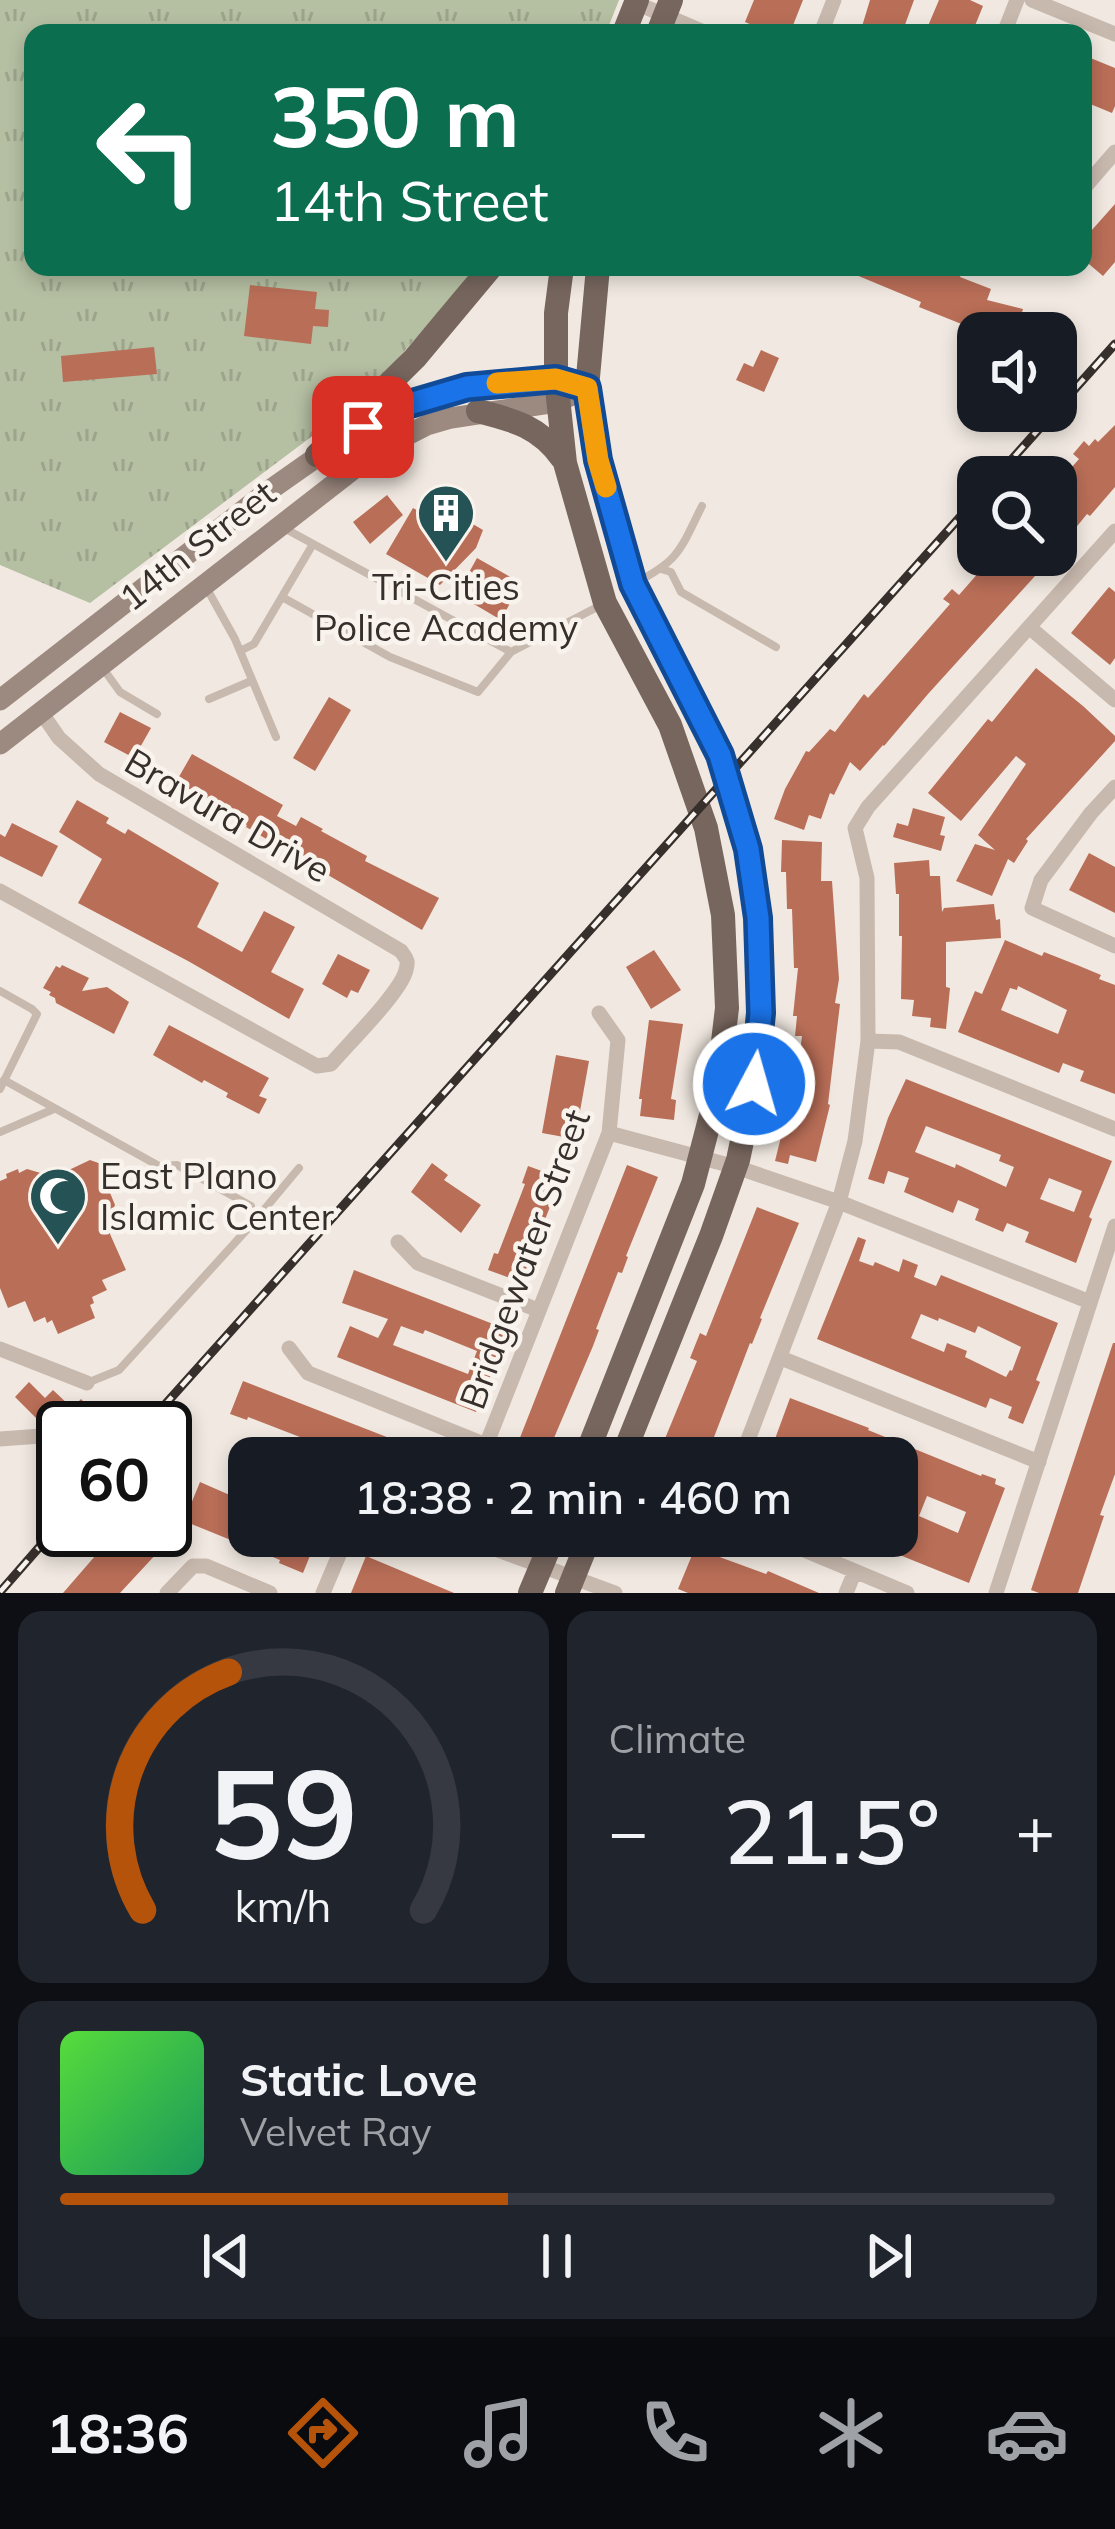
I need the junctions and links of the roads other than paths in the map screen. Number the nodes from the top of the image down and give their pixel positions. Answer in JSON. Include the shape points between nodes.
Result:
{"nodes":[{"id":1,"x":1032,"y":0,"type":"edge"},
{"id":2,"x":636,"y":2,"type":"edge"},
{"id":3,"x":664,"y":16,"type":"edge"},
{"id":4,"x":1091,"y":24,"type":"edge"},
{"id":5,"x":1115,"y":152,"type":"edge"},
{"id":6,"x":1092,"y":179,"type":"edge"},
{"id":7,"x":483,"y":276,"type":"edge"},
{"id":8,"x":561,"y":276,"type":"edge"},
{"id":9,"x":597,"y":276,"type":"edge"},
{"id":10,"x":587,"y":388,"type":"junction"},
{"id":11,"x":557,"y":390,"type":"junction"},
{"id":12,"x":478,"y":412,"type":"junction"},
{"id":13,"x":317,"y":455,"type":"junction"},
{"id":14,"x":565,"y":463,"type":"junction"},
{"id":15,"x":702,"y":506,"type":"dead end"},
{"id":16,"x":279,"y":526,"type":"junction"},
{"id":17,"x":1115,"y":531,"type":"edge"},
{"id":18,"x":313,"y":544,"type":"junction"},
{"id":19,"x":661,"y":569,"type":"junction"},
{"id":20,"x":204,"y":584,"type":"junction"},
{"id":21,"x":633,"y":584,"type":"junction"},
{"id":22,"x":144,"y":589,"type":"junction"},
{"id":23,"x":281,"y":597,"type":"junction"},
{"id":24,"x":604,"y":603,"type":"junction"},
{"id":25,"x":164,"y":615,"type":"junction"},
{"id":26,"x":1029,"y":627,"type":"junction"},
{"id":27,"x":776,"y":646,"type":"dead end"},
{"id":28,"x":240,"y":651,"type":"junction"},
{"id":29,"x":512,"y":652,"type":"junction"},
{"id":30,"x":101,"y":666,"type":"junction"},
{"id":31,"x":251,"y":681,"type":"junction"},
{"id":32,"x":209,"y":699,"type":"dead end"},
{"id":33,"x":0,"y":700,"type":"edge"},
{"id":34,"x":1115,"y":700,"type":"edge"},
{"id":35,"x":41,"y":712,"type":"junction"},
{"id":36,"x":157,"y":715,"type":"dead end"},
{"id":37,"x":276,"y":737,"type":"dead end"},
{"id":38,"x":0,"y":744,"type":"edge"},
{"id":39,"x":1115,"y":787,"type":"edge"},
{"id":40,"x":0,"y":891,"type":"edge"},
{"id":41,"x":1115,"y":946,"type":"edge"},
{"id":42,"x":0,"y":991,"type":"edge"},
{"id":43,"x":598,"y":1013,"type":"dead end"},
{"id":44,"x":868,"y":1041,"type":"junction"},
{"id":45,"x":2,"y":1085,"type":"edge"},
{"id":46,"x":55,"y":1108,"type":"junction"},
{"id":47,"x":1115,"y":1129,"type":"edge"},
{"id":48,"x":0,"y":1132,"type":"edge"},
{"id":49,"x":609,"y":1133,"type":"junction"},
{"id":50,"x":701,"y":1158,"type":"junction"},
{"id":51,"x":736,"y":1167,"type":"junction"},
{"id":52,"x":299,"y":1168,"type":"dead end"},
{"id":53,"x":839,"y":1202,"type":"junction"},
{"id":54,"x":252,"y":1224,"type":"junction"},
{"id":55,"x":1115,"y":1226,"type":"edge"},
{"id":56,"x":398,"y":1242,"type":"dead end"},
{"id":57,"x":1090,"y":1301,"type":"junction"},
{"id":58,"x":538,"y":1310,"type":"junction"},
{"id":59,"x":289,"y":1348,"type":"dead end"},
{"id":60,"x":0,"y":1349,"type":"edge"},
{"id":61,"x":781,"y":1358,"type":"junction"},
{"id":62,"x":87,"y":1383,"type":"joint"},
{"id":63,"x":36,"y":1436,"type":"edge"},
{"id":64,"x":451,"y":1437,"type":"edge"},
{"id":65,"x":490,"y":1437,"type":"edge"},
{"id":66,"x":593,"y":1437,"type":"edge"},
{"id":67,"x":631,"y":1437,"type":"edge"},
{"id":68,"x":749,"y":1437,"type":"edge"},
{"id":69,"x":0,"y":1439,"type":"edge"},
{"id":70,"x":1039,"y":1462,"type":"junction"},
{"id":71,"x":338,"y":1557,"type":"edge"},
{"id":72,"x":519,"y":1557,"type":"edge"},
{"id":73,"x":545,"y":1557,"type":"edge"},
{"id":74,"x":582,"y":1557,"type":"edge"},
{"id":75,"x":821,"y":1557,"type":"edge"},
{"id":76,"x":542,"y":1565,"type":"junction"},
{"id":77,"x":855,"y":1571,"type":"junction"},
{"id":78,"x":571,"y":1585,"type":"edge"},
{"id":79,"x":167,"y":1593,"type":"edge"},
{"id":80,"x":270,"y":1593,"type":"edge"},
{"id":81,"x":323,"y":1593,"type":"edge"},
{"id":82,"x":530,"y":1593,"type":"edge"},
{"id":83,"x":615,"y":1593,"type":"edge"},
{"id":84,"x":846,"y":1593,"type":"edge"},
{"id":85,"x":907,"y":1593,"type":"edge"},
{"id":86,"x":996,"y":1593,"type":"edge"}],
"edges":[{"from":1,"to":4,"type":"street"},
{"from":2,"to":3,"type":"street"},
{"from":5,"to":6,"type":"street"},
{"from":7,"to":13,"type":"main road","via":[[415,358]]},
{"from":8,"to":11,"type":"main road"},
{"from":9,"to":10,"type":"main road"},
{"from":10,"to":11,"type":"main road","name":"14th Street"},
{"from":10,"to":21,"type":"main road"},
{"from":11,"to":12,"type":"main road","name":"14th Street"},
{"from":11,"to":13,"type":"main road","name":"14th Street","via":[[467,387],[426,397]]},
{"from":11,"to":14,"type":"main road"},
{"from":12,"to":14,"type":"main road","via":[[525,424]]},
{"from":12,"to":16,"type":"main road","name":"14th Street","via":[[389,443]]},
{"from":13,"to":22,"type":"main road","name":"14th Street"},
{"from":14,"to":24,"type":"main road"},
{"from":15,"to":19,"type":"lane","via":[[678,554]]},
{"from":16,"to":18,"type":"lane"},
{"from":16,"to":20,"type":"main road","name":"14th Street"},
{"from":17,"to":26,"type":"street"},
{"from":18,"to":23,"type":"lane"},
{"from":18,"to":29,"type":"lane"},
{"from":19,"to":21,"type":"lane"},
{"from":19,"to":27,"type":"lane","via":[[681,592]]},
{"from":20,"to":25,"type":"main road","name":"14th Street"},
{"from":20,"to":28,"type":"lane"},
{"from":21,"to":24,"type":"main road"},
{"from":21,"to":51,"type":"main road","via":[[720,755],[748,849],[761,1013]]},
{"from":22,"to":25,"type":"main road"},
{"from":22,"to":33,"type":"main road","name":"14th Street"},
{"from":23,"to":28,"type":"lane","via":[[254,644]]},
{"from":23,"to":29,"type":"lane","via":[[390,657],[478,692]]},
{"from":24,"to":29,"type":"lane"},
{"from":24,"to":50,"type":"main road","via":[[670,725],[706,828],[723,914],[727,1008]]},
{"from":25,"to":30,"type":"main road","name":"14th Street"},
{"from":26,"to":34,"type":"street"},
{"from":26,"to":44,"type":"street","via":[[855,828],[867,878]]},
{"from":28,"to":31,"type":"lane"},
{"from":30,"to":35,"type":"main road","name":"14th Street"},
{"from":30,"to":36,"type":"lane","via":[[120,692]]},
{"from":31,"to":32,"type":"lane"},
{"from":31,"to":37,"type":"lane"},
{"from":35,"to":38,"type":"main road","name":"14th Street"},
{"from":35,"to":40,"type":"street","name":"Bravura Drive","via":[[99,774],[401,951],[407,969],[331,1064],[316,1066]]},
{"from":39,"to":41,"type":"street","via":[[1041,880],[1032,908]]},
{"from":42,"to":45,"type":"lane","via":[[37,1014]]},
{"from":43,"to":49,"type":"street","name":"Bridgewater Street","via":[[618,1040]]},
{"from":44,"to":47,"type":"street","via":[[899,1042]]},
{"from":44,"to":53,"type":"street"},
{"from":45,"to":46,"type":"lane"},
{"from":46,"to":48,"type":"lane"},
{"from":46,"to":54,"type":"lane","via":[[251,1206]]},
{"from":49,"to":50,"type":"street"},
{"from":49,"to":58,"type":"street","name":"Bridgewater Street"},
{"from":50,"to":51,"type":"street"},
{"from":50,"to":66,"type":"main road"},
{"from":51,"to":53,"type":"street"},
{"from":51,"to":67,"type":"main road"},
{"from":52,"to":54,"type":"lane"},
{"from":53,"to":57,"type":"street"},
{"from":53,"to":61,"type":"street"},
{"from":54,"to":62,"type":"lane","via":[[119,1370]]},
{"from":55,"to":57,"type":"street"},
{"from":56,"to":58,"type":"street","via":[[418,1263]]},
{"from":57,"to":70,"type":"street"},
{"from":58,"to":65,"type":"street","name":"Bridgewater Street"},
{"from":59,"to":64,"type":"street","via":[[308,1373]]},
{"from":60,"to":62,"type":"street"},
{"from":61,"to":68,"type":"street"},
{"from":61,"to":70,"type":"street"},
{"from":63,"to":69,"type":"street"},
{"from":70,"to":86,"type":"street"},
{"from":71,"to":81,"type":"street"},
{"from":72,"to":76,"type":"street"},
{"from":73,"to":76,"type":"main road"},
{"from":74,"to":78,"type":"main road"},
{"from":75,"to":77,"type":"street"},
{"from":76,"to":78,"type":"street"},
{"from":76,"to":82,"type":"main road"},
{"from":77,"to":84,"type":"street"},
{"from":77,"to":85,"type":"street"},
{"from":78,"to":83,"type":"street"},
{"from":79,"to":80,"type":"street","via":[[193,1566]]}]}
